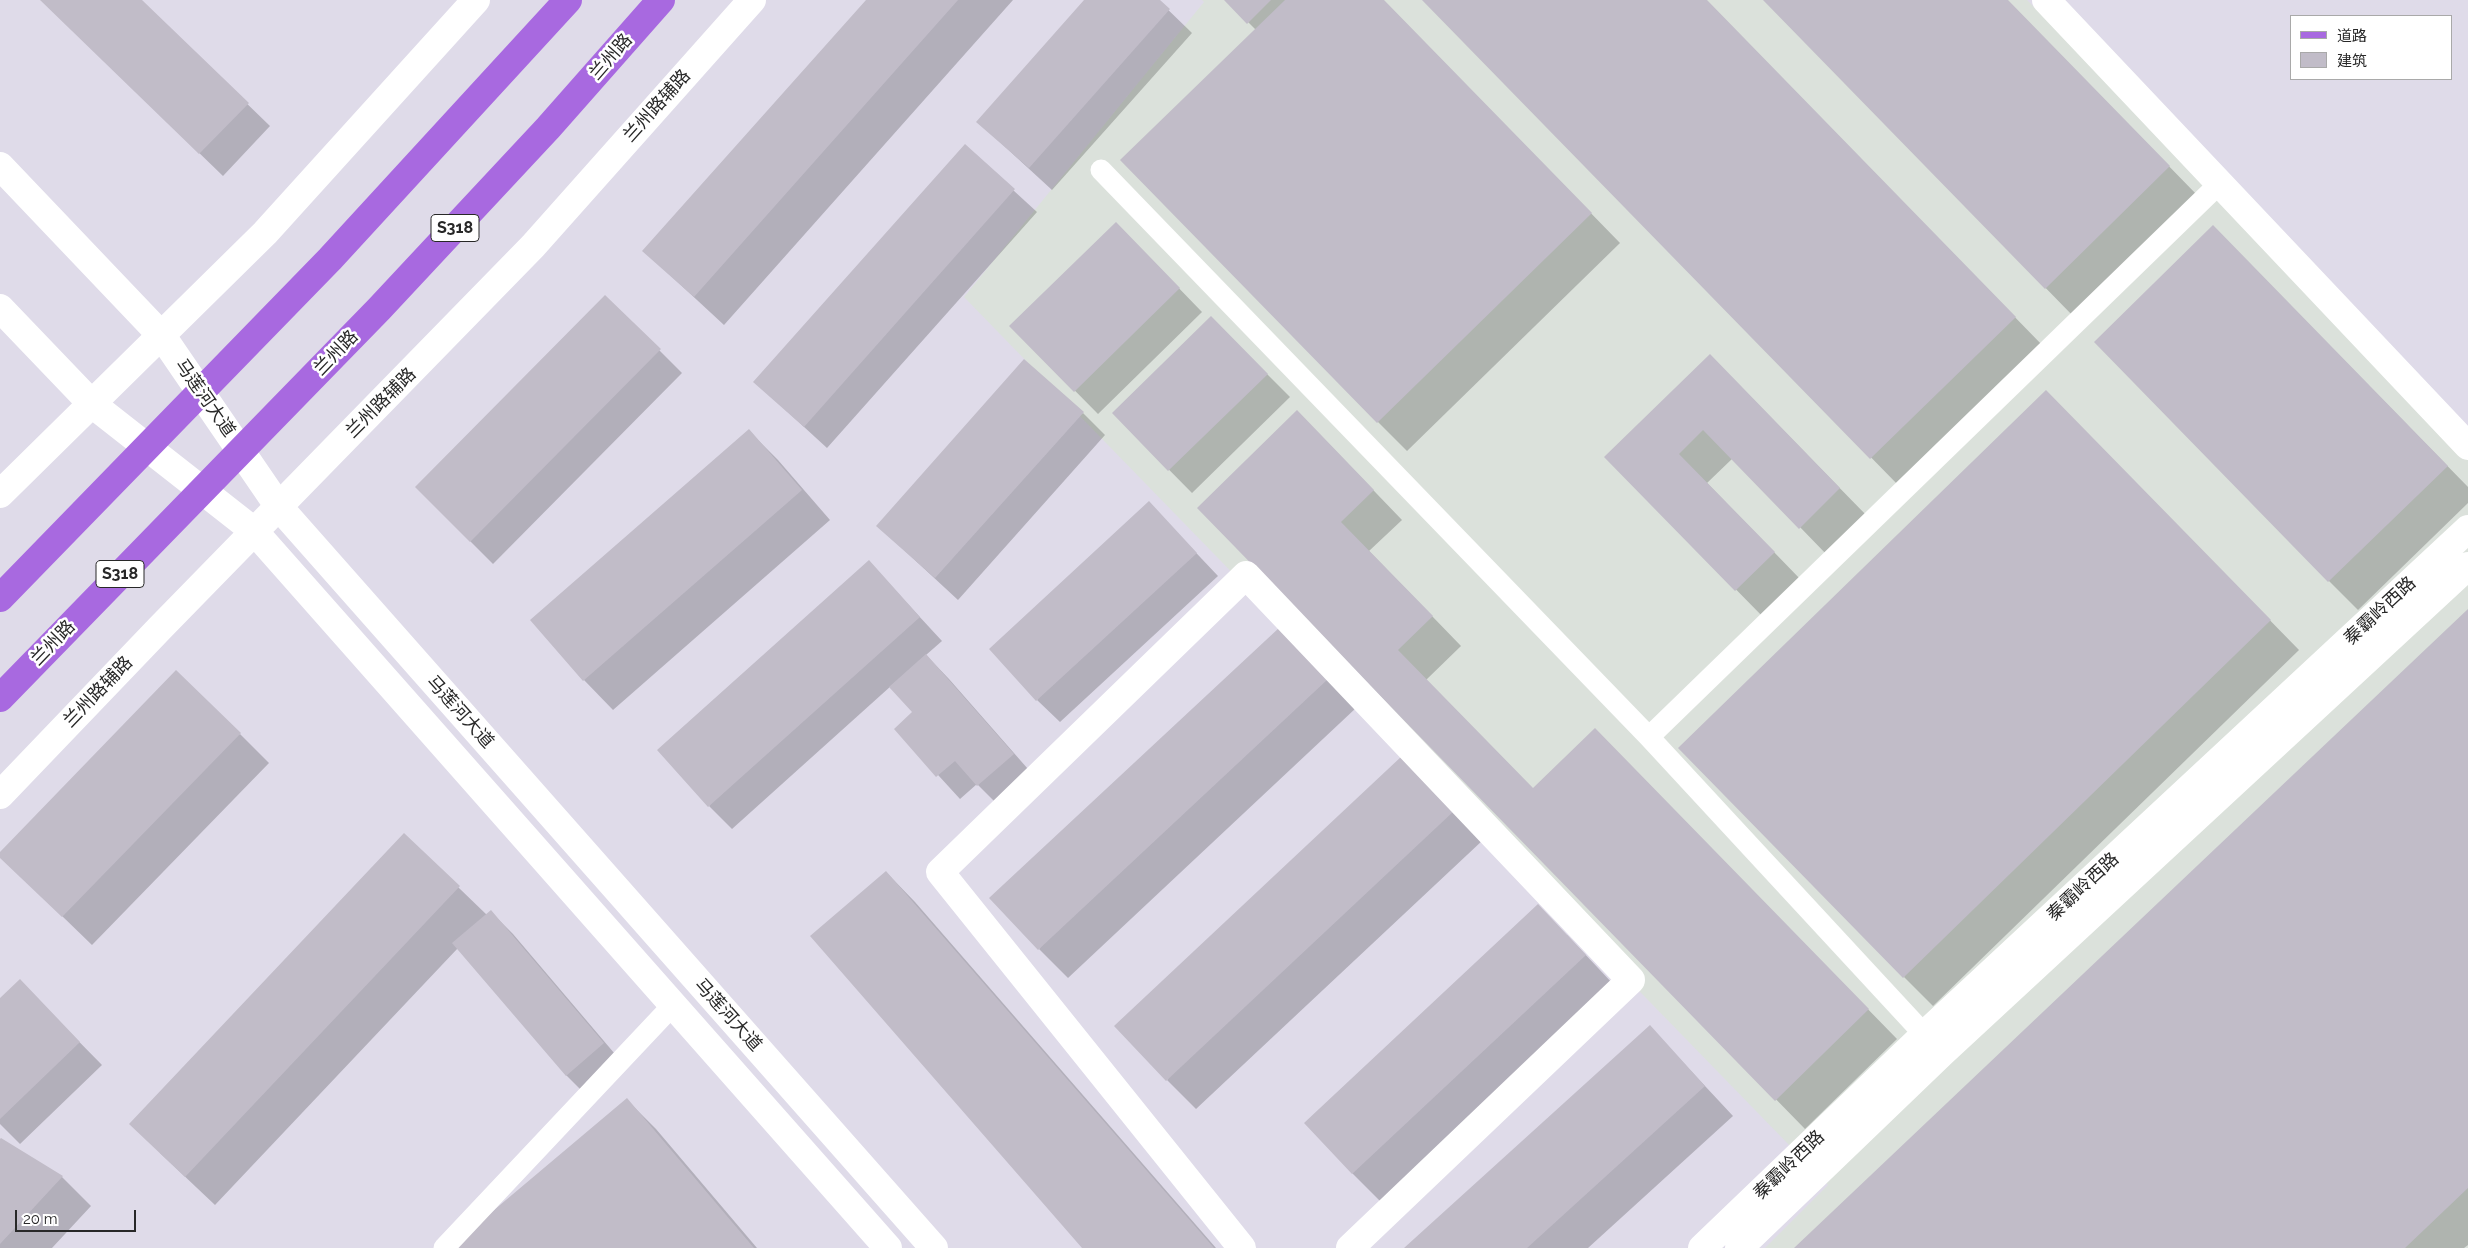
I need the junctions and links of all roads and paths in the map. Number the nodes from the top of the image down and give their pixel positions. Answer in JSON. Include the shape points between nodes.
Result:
{"nodes":[{"id":1,"x":476,"y":0,"type":"edge"},
{"id":2,"x":568,"y":0,"type":"edge"},
{"id":3,"x":661,"y":0,"type":"edge"},
{"id":4,"x":752,"y":0,"type":"edge"},
{"id":5,"x":2046,"y":0,"type":"edge"},
{"id":6,"x":0,"y":166,"type":"edge"},
{"id":7,"x":1101,"y":170,"type":"dead end"},
{"id":8,"x":2219,"y":184,"type":"junction"},
{"id":9,"x":0,"y":308,"type":"edge"},
{"id":10,"x":162,"y":336,"type":"junction"},
{"id":11,"x":201,"y":393,"type":"junction"},
{"id":12,"x":92,"y":404,"type":"junction"},
{"id":13,"x":2468,"y":446,"type":"edge"},
{"id":14,"x":147,"y":447,"type":"junction"},
{"id":15,"x":241,"y":450,"type":"junction"},
{"id":16,"x":202,"y":491,"type":"junction"},
{"id":17,"x":0,"y":494,"type":"edge"},
{"id":18,"x":279,"y":507,"type":"junction"},
{"id":19,"x":2468,"y":529,"type":"edge"},
{"id":20,"x":254,"y":532,"type":"junction"},
{"id":21,"x":2468,"y":566,"type":"edge"},
{"id":22,"x":0,"y":598,"type":"edge"},
{"id":23,"x":0,"y":698,"type":"edge"},
{"id":24,"x":1649,"y":737,"type":"junction"},
{"id":25,"x":0,"y":795,"type":"edge"},
{"id":26,"x":673,"y":1005,"type":"junction"},
{"id":27,"x":1933,"y":1044,"type":"junction"},
{"id":28,"x":444,"y":1248,"type":"edge"},
{"id":29,"x":888,"y":1248,"type":"edge"},
{"id":30,"x":934,"y":1248,"type":"edge"},
{"id":31,"x":1242,"y":1248,"type":"edge"},
{"id":32,"x":1350,"y":1248,"type":"edge"},
{"id":33,"x":1702,"y":1248,"type":"edge"},
{"id":34,"x":1739,"y":1248,"type":"edge"}],
"edges":[{"from":1,"to":10,"type":"street","via":[[265,234]]},
{"from":2,"to":11,"type":"main road","via":[[330,259]]},
{"from":3,"to":15,"type":"main road","name":"兰州路","number":"S318","via":[[528,150],[380,309]]},
{"from":4,"to":18,"type":"street","name":"兰州路辅路","via":[[532,246]]},
{"from":5,"to":8,"type":"street"},
{"from":6,"to":10,"type":"street","name":"马莲河大道"},
{"from":7,"to":24,"type":"lane"},
{"from":8,"to":13,"type":"street"},
{"from":8,"to":24,"type":"lane"},
{"from":9,"to":12,"type":"street","name":"马莲河大道"},
{"from":10,"to":11,"type":"street","name":"马莲河大道"},
{"from":10,"to":12,"type":"street"},
{"from":11,"to":14,"type":"main road"},
{"from":11,"to":15,"type":"street","name":"马莲河大道"},
{"from":12,"to":14,"type":"street","name":"马莲河大道"},
{"from":12,"to":17,"type":"street"},
{"from":14,"to":16,"type":"street","name":"马莲河大道"},
{"from":14,"to":22,"type":"main road"},
{"from":15,"to":16,"type":"main road","name":"兰州路","number":"S318"},
{"from":15,"to":18,"type":"street","name":"马莲河大道"},
{"from":16,"to":20,"type":"street","name":"马莲河大道"},
{"from":16,"to":23,"type":"main road","name":"兰州路","number":"S318"},
{"from":18,"to":20,"type":"street","name":"兰州路辅路"},
{"from":18,"to":30,"type":"street","name":"马莲河大道"},
{"from":19,"to":27,"type":"street","name":"秦霸岭西路"},
{"from":20,"to":25,"type":"street","name":"兰州路辅路"},
{"from":20,"to":26,"type":"street","name":"马莲河大道"},
{"from":21,"to":27,"type":"street","name":"秦霸岭西路"},
{"from":24,"to":27,"type":"lane"},
{"from":26,"to":28,"type":"lane"},
{"from":26,"to":29,"type":"street","name":"马莲河大道"},
{"from":27,"to":33,"type":"street","name":"秦霸岭西路"},
{"from":27,"to":34,"type":"street","name":"秦霸岭西路"},
{"from":31,"to":32,"type":"street","via":[[940,872],[1246,575],[1631,980]]}]}
